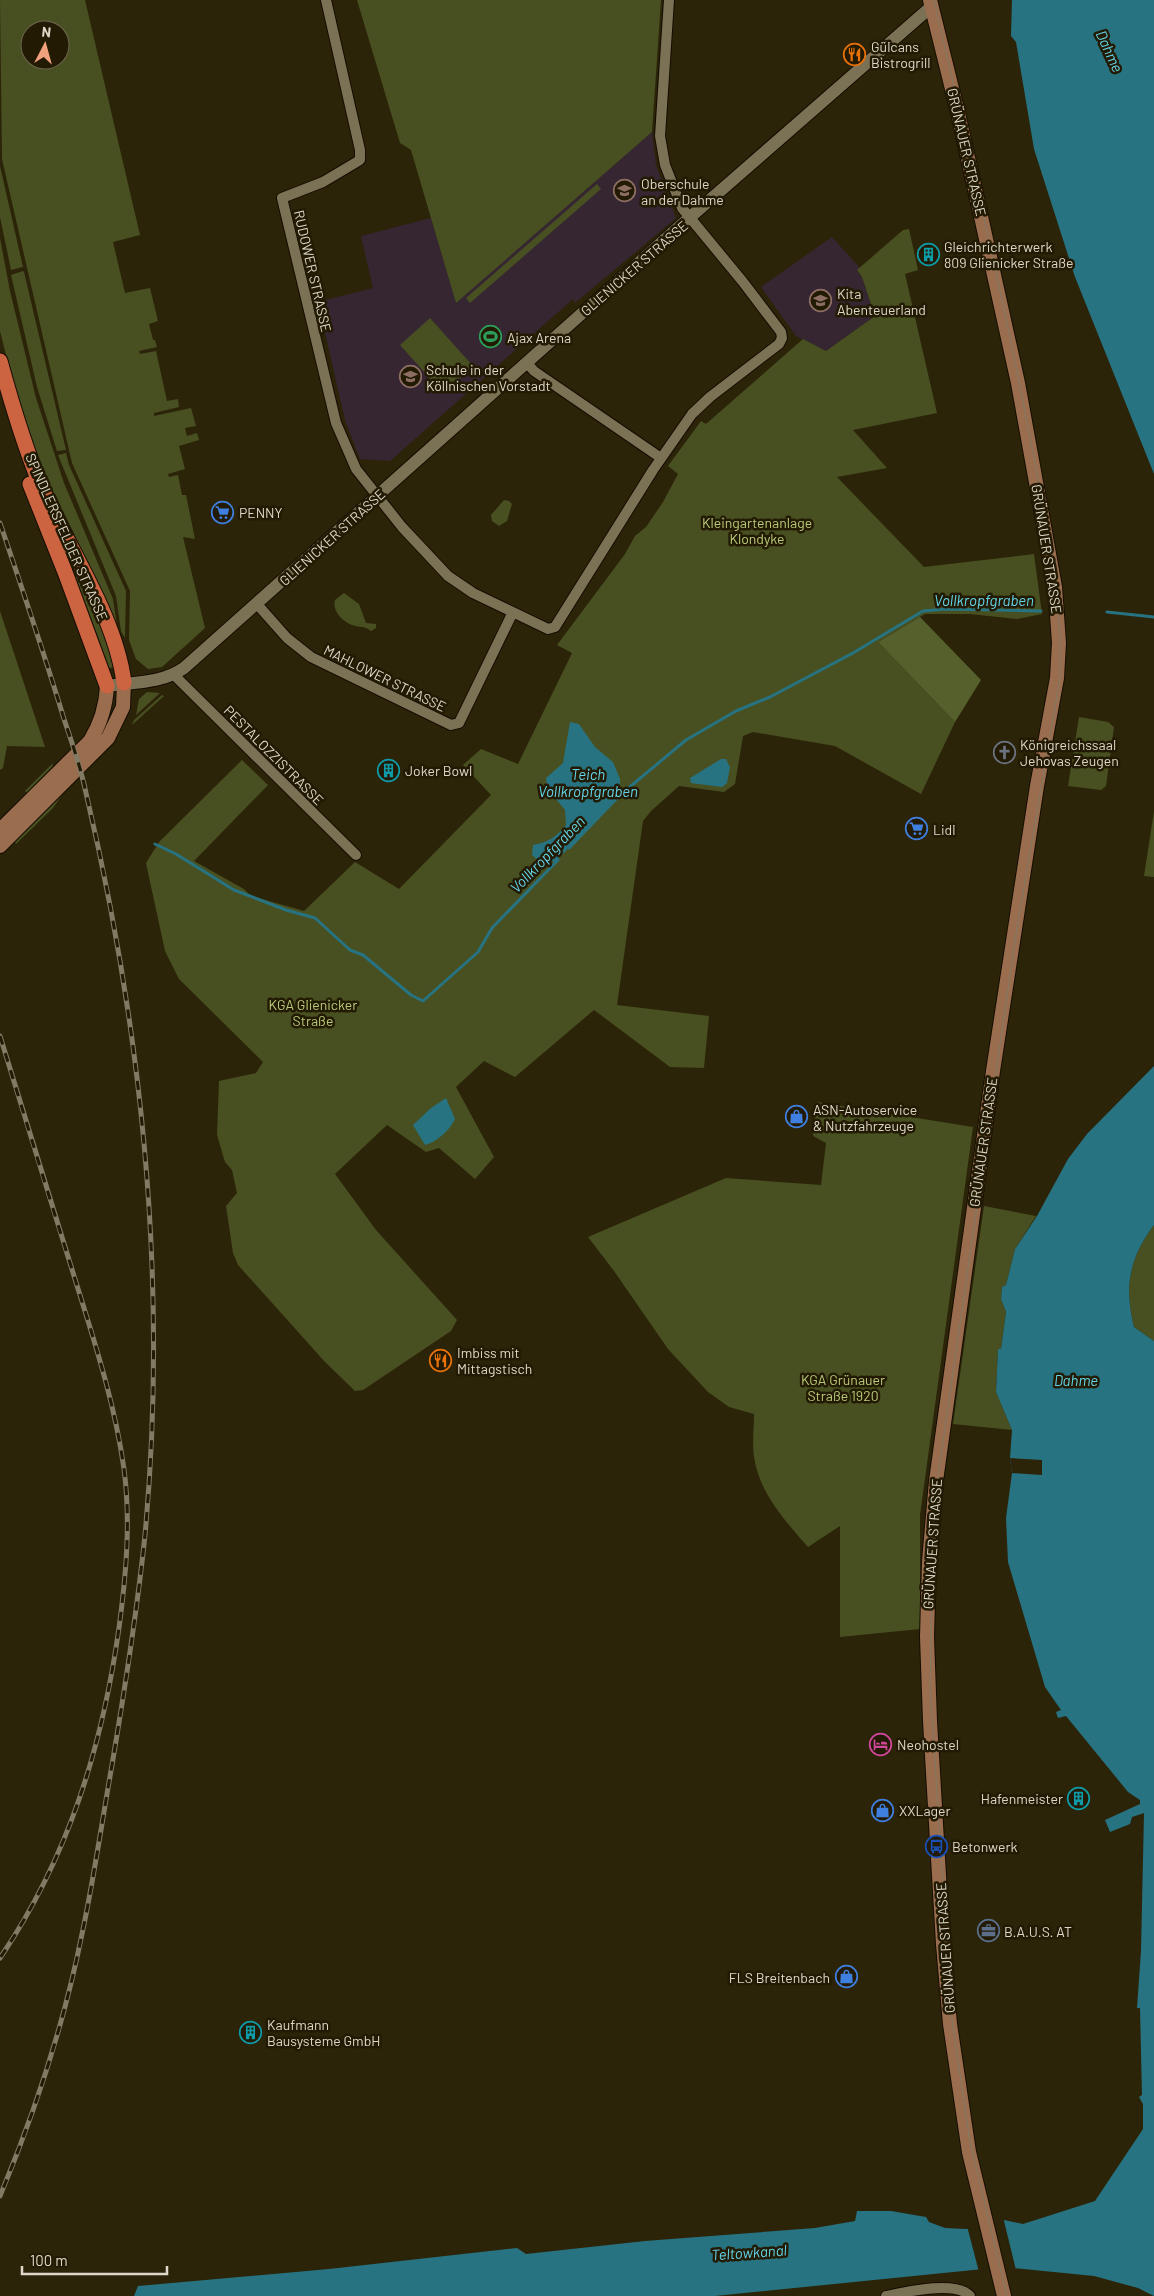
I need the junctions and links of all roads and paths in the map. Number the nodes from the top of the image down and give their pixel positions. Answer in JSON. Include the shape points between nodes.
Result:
{"nodes":[{"id":1,"x":326,"y":0,"type":"edge"},
{"id":2,"x":669,"y":0,"type":"edge"},
{"id":3,"x":931,"y":3,"type":"edge"},
{"id":4,"x":690,"y":218,"type":"junction"},
{"id":5,"x":0,"y":361,"type":"edge"},
{"id":6,"x":527,"y":363,"type":"junction"},
{"id":7,"x":0,"y":400,"type":"edge"},
{"id":8,"x":661,"y":458,"type":"junction"},
{"id":9,"x":376,"y":497,"type":"junction"},
{"id":10,"x":257,"y":604,"type":"junction"},
{"id":11,"x":513,"y":612,"type":"junction"},
{"id":12,"x":174,"y":675,"type":"junction"},
{"id":13,"x":124,"y":683,"type":"junction"},
{"id":14,"x":107,"y":686,"type":"junction"},
{"id":15,"x":0,"y":830,"type":"edge"},
{"id":16,"x":0,"y":846,"type":"edge"},
{"id":17,"x":356,"y":855,"type":"dead end"},
{"id":18,"x":1004,"y":2295,"type":"edge"},
{"id":19,"x":886,"y":2296,"type":"edge"},
{"id":20,"x":970,"y":2296,"type":"edge"}],
"edges":[{"from":1,"to":9,"type":"street","name":"RUDOWER STRASSE","via":[[360,160],[322,182],[282,198],[336,424],[356,469]]},
{"from":2,"to":4,"type":"street","via":[[660,145],[680,204]]},
{"from":3,"to":4,"type":"street","name":"GLIENICKER STRASSE"},
{"from":3,"to":18,"type":"main road","name":"GRÜNAUER STRASSE","via":[[1018,383],[1055,587],[1059,643],[1057,678],[993,1071],[936,1481],[929,1562],[930,1721],[944,1952],[959,2090],[978,2191]]},
{"from":4,"to":6,"type":"street","name":"GLIENICKER STRASSE"},
{"from":4,"to":8,"type":"street","via":[[747,287],[782,338],[779,344],[700,405]]},
{"from":5,"to":13,"type":"highway","name":"SPINDLERSFELDER STRASSE","via":[[22,438],[43,491],[94,594],[115,645]]},
{"from":6,"to":8,"type":"street","via":[[534,372]]},
{"from":6,"to":9,"type":"street","name":"GLIENICKER STRASSE"},
{"from":7,"to":14,"type":"highway","name":"SPINDLERSFELDER STRASSE","via":[[10,434]]},
{"from":8,"to":11,"type":"street","via":[[555,627],[548,629]]},
{"from":9,"to":10,"type":"street","name":"GLIENICKER STRASSE"},
{"from":9,"to":11,"type":"street","via":[[448,576],[473,593]]},
{"from":10,"to":11,"type":"street","name":"MAHLOWER STRASSE","via":[[286,638],[311,657],[451,726],[459,723]]},
{"from":10,"to":12,"type":"street","name":"GLIENICKER STRASSE"},
{"from":12,"to":13,"type":"street","name":"GLIENICKER STRASSE","via":[[149,682]]},
{"from":12,"to":17,"type":"street","name":"PESTALOZZISTRASSE"},
{"from":13,"to":14,"type":"street","name":"GLIENICKER STRASSE"},
{"from":13,"to":16,"type":"main road","via":[[123,707],[108,738]]},
{"from":14,"to":15,"type":"main road","via":[[105,710],[90,741]]},
{"from":19,"to":20,"type":"street","via":[[924,2288],[961,2290]]}]}
